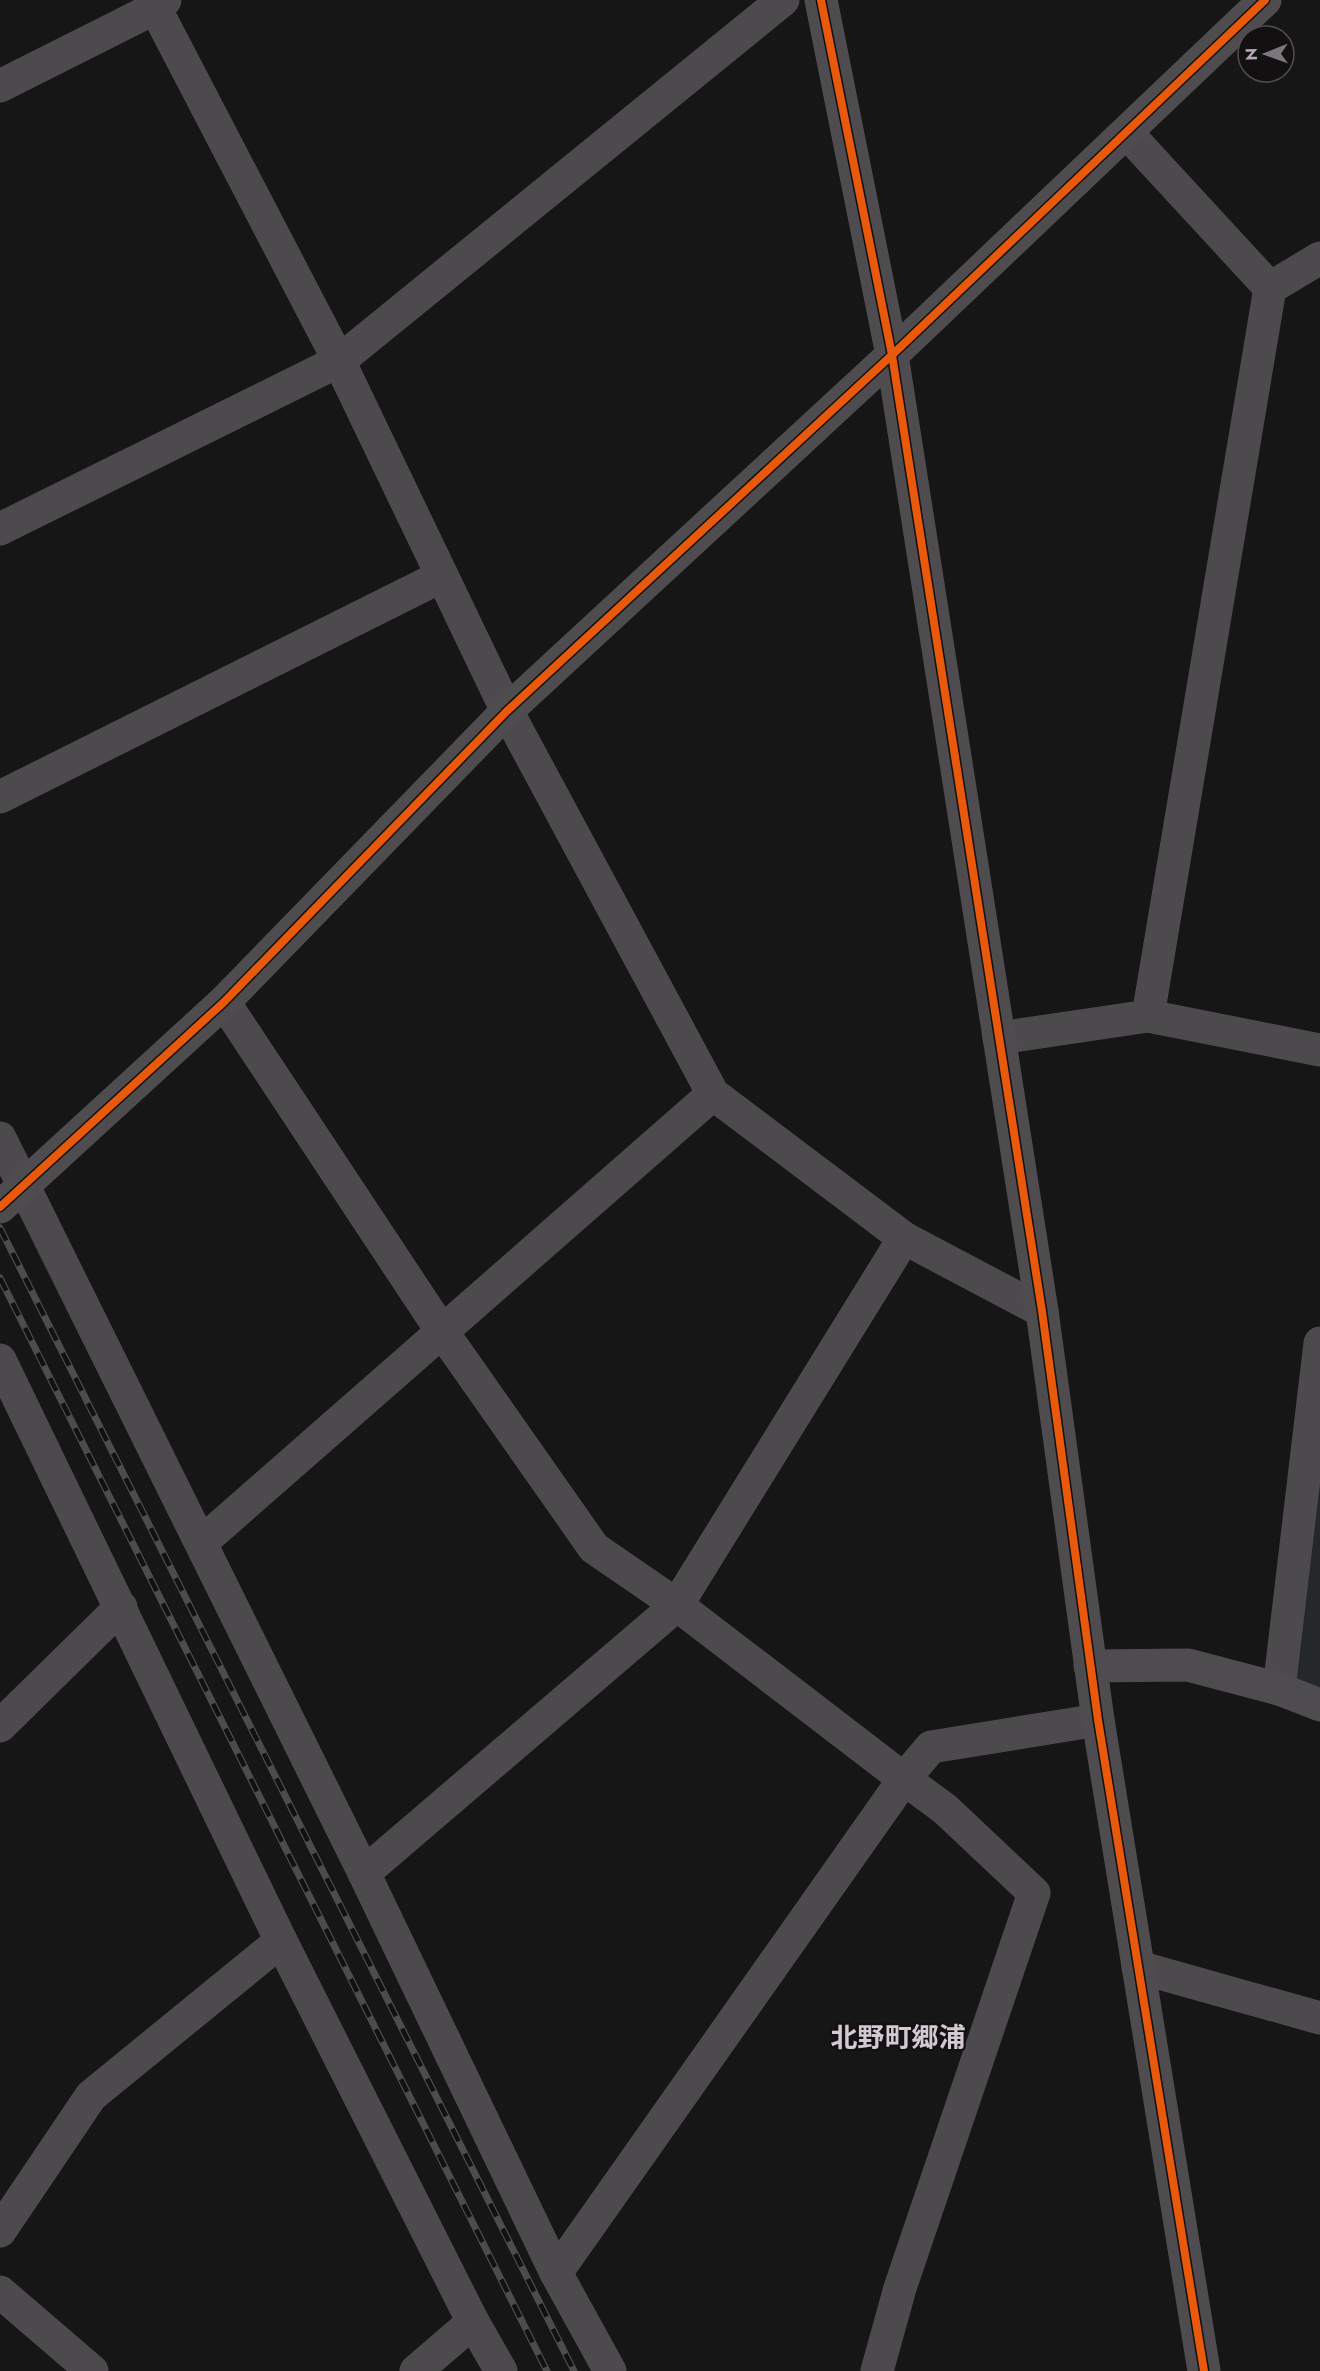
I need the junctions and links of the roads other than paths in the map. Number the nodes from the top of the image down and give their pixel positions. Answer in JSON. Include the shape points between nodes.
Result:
{"nodes":[{"id":1,"x":783,"y":0,"type":"edge"},
{"id":2,"x":821,"y":0,"type":"edge"},
{"id":3,"x":1265,"y":0,"type":"edge"},
{"id":4,"x":157,"y":3,"type":"edge"},
{"id":5,"x":0,"y":86,"type":"edge"},
{"id":6,"x":1128,"y":134,"type":"junction"},
{"id":7,"x":1320,"y":258,"type":"edge"},
{"id":8,"x":1270,"y":288,"type":"junction"},
{"id":9,"x":892,"y":355,"type":"junction"},
{"id":10,"x":339,"y":361,"type":"junction"},
{"id":11,"x":0,"y":529,"type":"edge"},
{"id":12,"x":442,"y":576,"type":"junction"},
{"id":13,"x":507,"y":711,"type":"junction"},
{"id":14,"x":0,"y":797,"type":"edge"},
{"id":15,"x":224,"y":1002,"type":"junction"},
{"id":16,"x":1148,"y":1016,"type":"junction"},
{"id":17,"x":999,"y":1038,"type":"junction"},
{"id":18,"x":1320,"y":1050,"type":"edge"},
{"id":19,"x":713,"y":1094,"type":"junction"},
{"id":20,"x":0,"y":1138,"type":"edge"},
{"id":21,"x":23,"y":1184,"type":"junction"},
{"id":22,"x":0,"y":1207,"type":"edge"},
{"id":23,"x":904,"y":1238,"type":"junction"},
{"id":24,"x":1042,"y":1311,"type":"junction"},
{"id":25,"x":441,"y":1330,"type":"junction"},
{"id":26,"x":1320,"y":1343,"type":"edge"},
{"id":27,"x":0,"y":1360,"type":"edge"},
{"id":28,"x":202,"y":1542,"type":"junction"},
{"id":29,"x":677,"y":1605,"type":"junction"},
{"id":30,"x":121,"y":1607,"type":"junction"},
{"id":31,"x":1090,"y":1666,"type":"junction"},
{"id":32,"x":1279,"y":1689,"type":"junction"},
{"id":33,"x":1320,"y":1705,"type":"edge"},
{"id":34,"x":1098,"y":1720,"type":"junction"},
{"id":35,"x":0,"y":1726,"type":"edge"},
{"id":36,"x":904,"y":1779,"type":"junction"},
{"id":37,"x":364,"y":1873,"type":"junction"},
{"id":38,"x":281,"y":1941,"type":"junction"},
{"id":39,"x":1138,"y":1967,"type":"junction"},
{"id":40,"x":1320,"y":2018,"type":"edge"},
{"id":41,"x":0,"y":2231,"type":"edge"},
{"id":42,"x":556,"y":2273,"type":"junction"},
{"id":43,"x":0,"y":2292,"type":"edge"},
{"id":44,"x":473,"y":2322,"type":"junction"},
{"id":45,"x":92,"y":2371,"type":"edge"},
{"id":46,"x":416,"y":2371,"type":"edge"},
{"id":47,"x":501,"y":2371,"type":"edge"},
{"id":48,"x":610,"y":2371,"type":"edge"},
{"id":49,"x":877,"y":2371,"type":"edge"},
{"id":50,"x":1204,"y":2371,"type":"edge"}],
"edges":[{"from":1,"to":10,"type":"street"},
{"from":2,"to":9,"type":"street"},
{"from":3,"to":6,"type":"street"},
{"from":4,"to":5,"type":"street"},
{"from":4,"to":10,"type":"street"},
{"from":6,"to":8,"type":"street"},
{"from":6,"to":9,"type":"street"},
{"from":7,"to":8,"type":"street"},
{"from":8,"to":16,"type":"street"},
{"from":9,"to":13,"type":"street"},
{"from":9,"to":17,"type":"street"},
{"from":10,"to":11,"type":"street"},
{"from":10,"to":12,"type":"street"},
{"from":12,"to":13,"type":"street"},
{"from":12,"to":14,"type":"street"},
{"from":13,"to":15,"type":"street"},
{"from":13,"to":19,"type":"street"},
{"from":15,"to":21,"type":"street"},
{"from":15,"to":25,"type":"street"},
{"from":16,"to":17,"type":"street"},
{"from":16,"to":18,"type":"street"},
{"from":17,"to":24,"type":"street"},
{"from":19,"to":23,"type":"street"},
{"from":19,"to":25,"type":"street"},
{"from":20,"to":21,"type":"street"},
{"from":21,"to":22,"type":"street"},
{"from":21,"to":28,"type":"street"},
{"from":23,"to":24,"type":"street"},
{"from":23,"to":29,"type":"street"},
{"from":24,"to":31,"type":"street"},
{"from":25,"to":28,"type":"street"},
{"from":25,"to":29,"type":"street","via":[[594,1548]]},
{"from":26,"to":32,"type":"street"},
{"from":27,"to":30,"type":"street"},
{"from":28,"to":37,"type":"street"},
{"from":29,"to":36,"type":"street"},
{"from":29,"to":37,"type":"street"},
{"from":30,"to":35,"type":"street"},
{"from":30,"to":38,"type":"street"},
{"from":31,"to":32,"type":"street","via":[[1188,1665]]},
{"from":31,"to":34,"type":"street"},
{"from":32,"to":33,"type":"street"},
{"from":34,"to":36,"type":"street","via":[[931,1747]]},
{"from":34,"to":39,"type":"street"},
{"from":36,"to":42,"type":"street"},
{"from":36,"to":49,"type":"street","via":[[945,1809],[1034,1893],[900,2288]]},
{"from":37,"to":42,"type":"street"},
{"from":38,"to":41,"type":"street","via":[[91,2096]]},
{"from":38,"to":44,"type":"street"},
{"from":39,"to":40,"type":"street"},
{"from":39,"to":50,"type":"street"},
{"from":42,"to":48,"type":"street"},
{"from":43,"to":45,"type":"street"},
{"from":44,"to":46,"type":"street"},
{"from":44,"to":47,"type":"street"}]}
